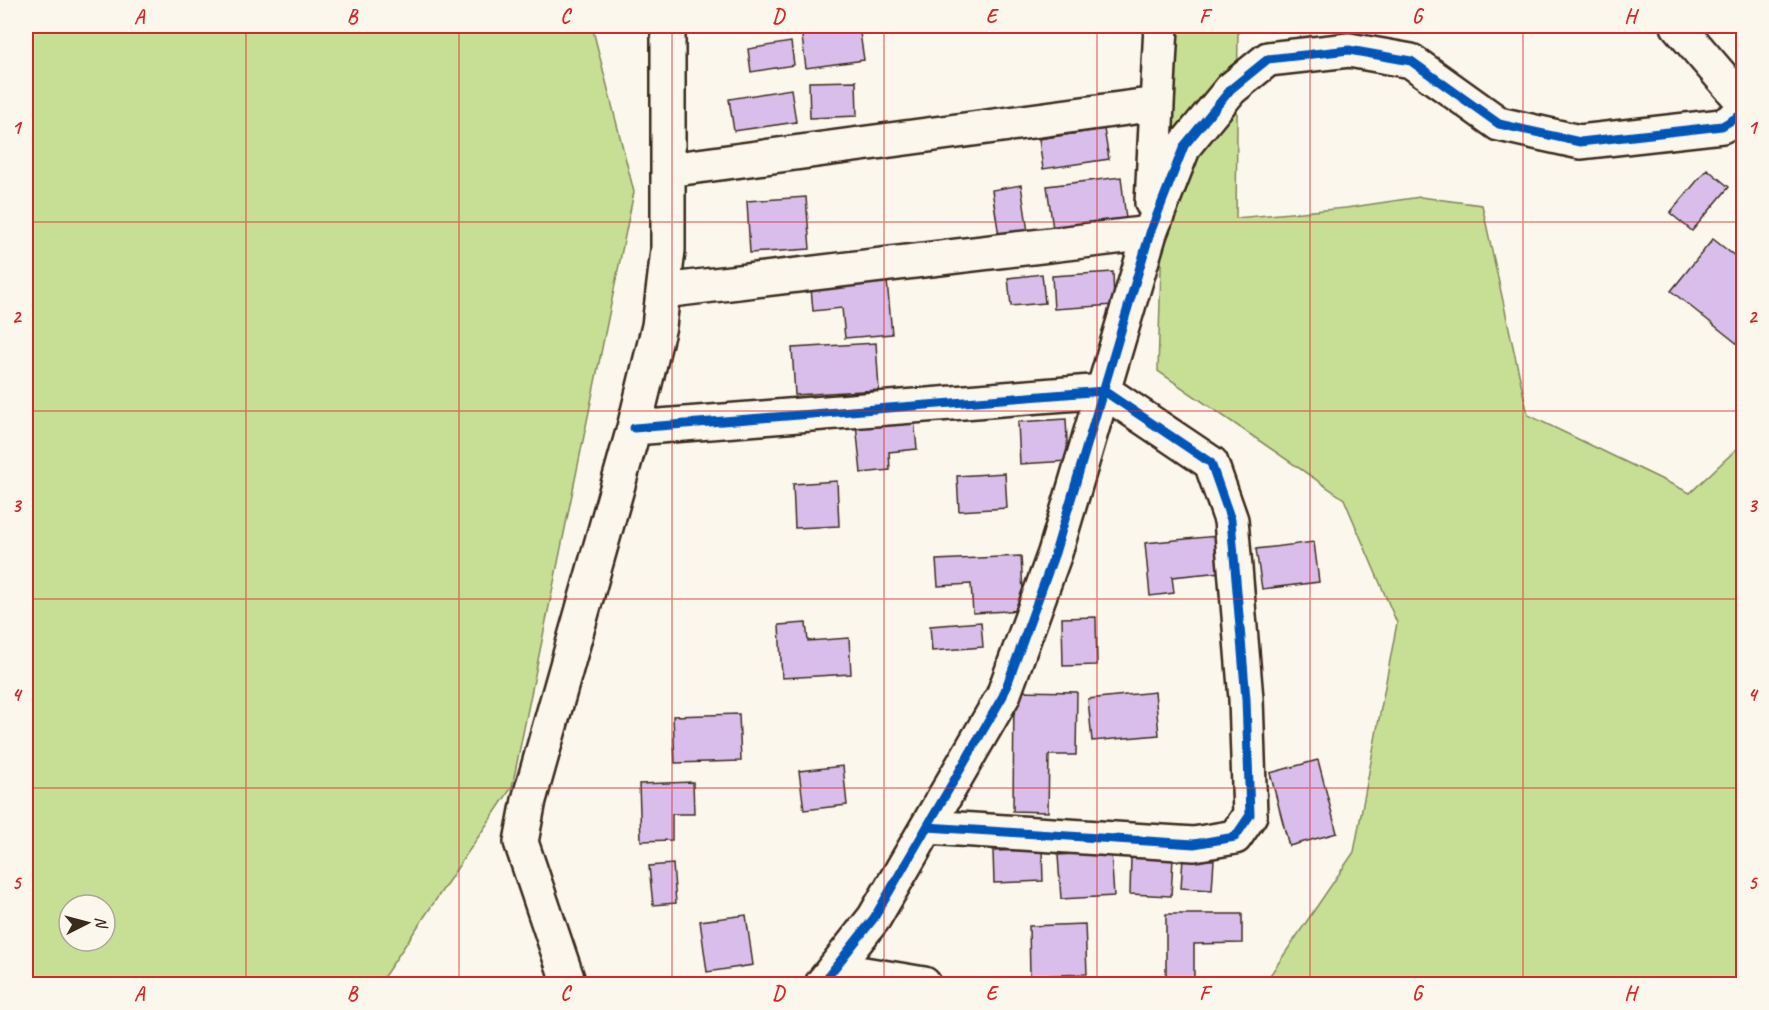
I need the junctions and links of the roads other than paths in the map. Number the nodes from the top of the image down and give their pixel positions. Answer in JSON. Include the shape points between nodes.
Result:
{"nodes":[{"id":1,"x":668,"y":26,"type":"edge"},
{"id":2,"x":1161,"y":26,"type":"edge"},
{"id":3,"x":1678,"y":26,"type":"edge"},
{"id":4,"x":1743,"y":103,"type":"edge"},
{"id":5,"x":1157,"y":104,"type":"junction"},
{"id":6,"x":1743,"y":113,"type":"edge"},
{"id":7,"x":668,"y":170,"type":"junction"},
{"id":8,"x":1150,"y":233,"type":"junction"},
{"id":9,"x":663,"y":291,"type":"junction"},
{"id":10,"x":1104,"y":391,"type":"junction"},
{"id":11,"x":634,"y":428,"type":"junction"},
{"id":12,"x":927,"y":827,"type":"junction"},
{"id":13,"x":828,"y":977,"type":"edge"},
{"id":14,"x":569,"y":984,"type":"edge"},
{"id":15,"x":924,"y":984,"type":"edge"}],
"edges":[{"from":1,"to":7,"type":"street"},
{"from":2,"to":5,"type":"street"},
{"from":3,"to":4,"type":"street"},
{"from":5,"to":7,"type":"street"},
{"from":5,"to":8,"type":"street"},
{"from":6,"to":8,"type":"street","via":[[1722,126],[1580,142],[1499,124],[1411,61],[1349,50],[1268,59],[1231,89],[1184,146]]},
{"from":7,"to":9,"type":"street","via":[[668,250]]},
{"from":8,"to":9,"type":"street"},
{"from":8,"to":10,"type":"street"},
{"from":9,"to":11,"type":"street","via":[[659,326]]},
{"from":10,"to":11,"type":"street"},
{"from":10,"to":12,"type":"street","via":[[1055,553],[1003,696]]},
{"from":10,"to":12,"type":"street","via":[[1211,463],[1231,520],[1245,687],[1250,815],[1235,837],[1194,844]]},
{"from":11,"to":14,"type":"street","via":[[529,800],[521,842]]},
{"from":12,"to":13,"type":"street","via":[[874,918]]},
{"from":13,"to":15,"type":"street"}]}
